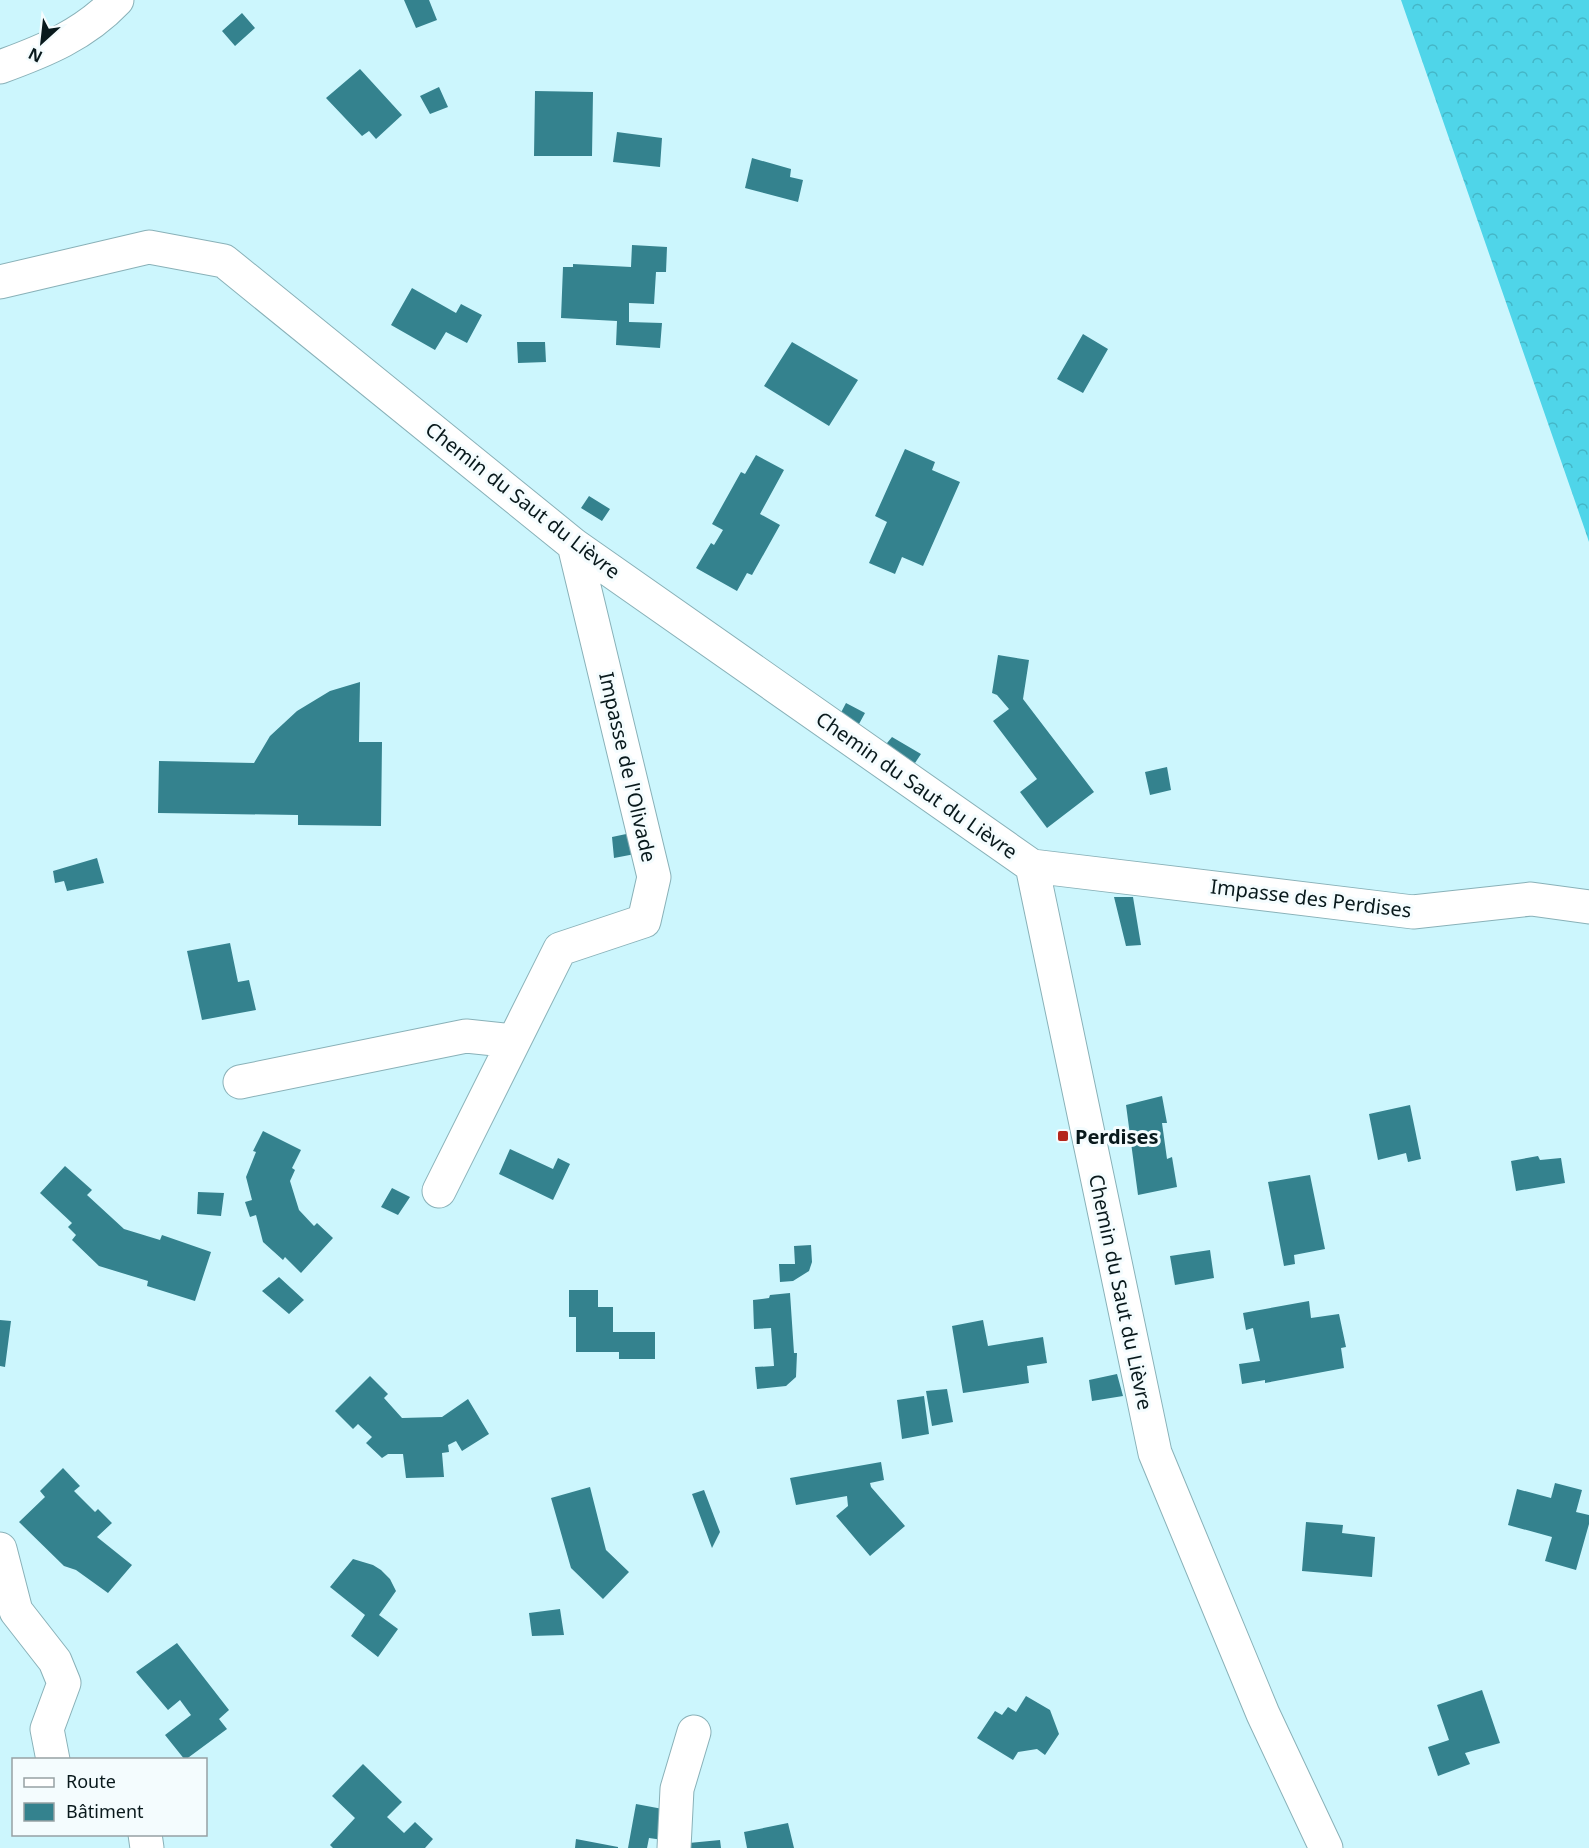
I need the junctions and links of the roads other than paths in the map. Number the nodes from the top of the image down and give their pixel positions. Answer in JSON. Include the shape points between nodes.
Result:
{"nodes":[{"id":1,"x":117,"y":0,"type":"edge"},
{"id":2,"x":0,"y":67,"type":"edge"},
{"id":3,"x":0,"y":282,"type":"edge"},
{"id":4,"x":574,"y":544,"type":"junction"},
{"id":5,"x":1032,"y":866,"type":"junction"},
{"id":6,"x":1589,"y":907,"type":"edge"},
{"id":7,"x":514,"y":1041,"type":"junction"},
{"id":8,"x":240,"y":1082,"type":"dead end"},
{"id":9,"x":439,"y":1191,"type":"dead end"},
{"id":10,"x":0,"y":1549,"type":"edge"},
{"id":11,"x":694,"y":1732,"type":"dead end"},
{"id":12,"x":52,"y":1758,"type":"edge"},
{"id":13,"x":674,"y":1848,"type":"edge"},
{"id":14,"x":1326,"y":1848,"type":"edge"}],
"edges":[{"from":1,"to":2,"type":"street","via":[[103,15],[52,47]]},
{"from":3,"to":4,"type":"street","name":"Chemin du Saut du Lièvre","via":[[149,247],[225,261]]},
{"from":4,"to":5,"type":"street","name":"Chemin du Saut du Lièvre"},
{"from":4,"to":7,"type":"street","name":"Impasse de l'Olivade","via":[[654,877],[644,921],[560,949]]},
{"from":5,"to":6,"type":"street","name":"Impasse des Perdises","via":[[1413,912],[1531,899]]},
{"from":5,"to":14,"type":"street","name":"Chemin du Saut du Lièvre","via":[[1155,1453],[1263,1714]]},
{"from":7,"to":8,"type":"street","via":[[465,1036]]},
{"from":7,"to":9,"type":"street","name":"Impasse de l'Olivade"},
{"from":10,"to":12,"type":"street","via":[[16,1611],[55,1661],[64,1683],[47,1729]]},
{"from":11,"to":13,"type":"street","via":[[677,1789]]}]}
